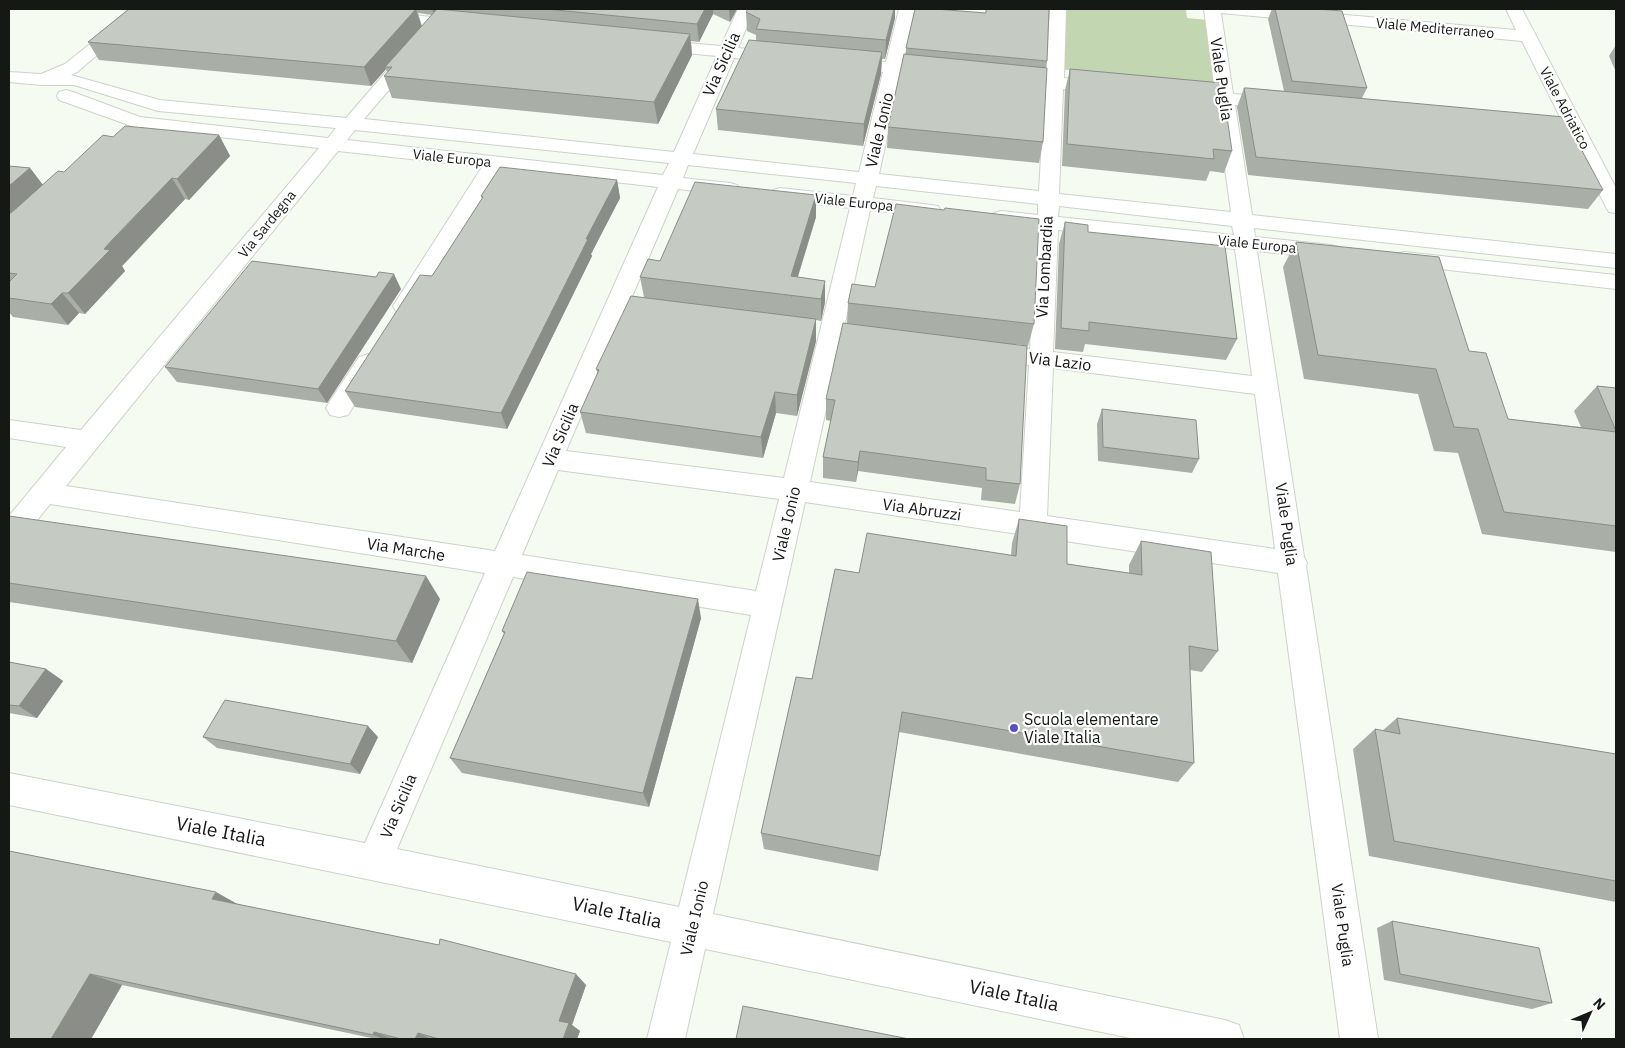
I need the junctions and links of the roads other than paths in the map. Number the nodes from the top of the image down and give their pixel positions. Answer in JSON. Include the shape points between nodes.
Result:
{"nodes":[{"id":1,"x":144,"y":9,"type":"edge"},
{"id":2,"x":307,"y":9,"type":"edge"},
{"id":3,"x":746,"y":9,"type":"edge"},
{"id":4,"x":906,"y":9,"type":"edge"},
{"id":5,"x":1058,"y":9,"type":"edge"},
{"id":6,"x":1212,"y":9,"type":"edge"},
{"id":7,"x":1224,"y":9,"type":"edge"},
{"id":8,"x":1514,"y":9,"type":"edge"},
{"id":9,"x":444,"y":16,"type":"edge"},
{"id":10,"x":478,"y":27,"type":"edge"},
{"id":11,"x":1527,"y":36,"type":"junction"},
{"id":12,"x":637,"y":43,"type":"edge"},
{"id":13,"x":726,"y":52,"type":"junction"},
{"id":14,"x":795,"y":58,"type":"edge"},
{"id":15,"x":824,"y":61,"type":"edge"},
{"id":16,"x":893,"y":68,"type":"junction"},
{"id":17,"x":950,"y":73,"type":"edge"},
{"id":18,"x":9,"y":77,"type":"edge"},
{"id":19,"x":997,"y":77,"type":"edge"},
{"id":20,"x":42,"y":80,"type":"junction"},
{"id":21,"x":1054,"y":83,"type":"junction"},
{"id":22,"x":1120,"y":89,"type":"edge"},
{"id":23,"x":1168,"y":93,"type":"edge"},
{"id":24,"x":1225,"y":98,"type":"junction"},
{"id":25,"x":1293,"y":105,"type":"edge"},
{"id":26,"x":352,"y":123,"type":"junction"},
{"id":27,"x":1518,"y":125,"type":"edge"},
{"id":28,"x":1577,"y":130,"type":"junction"},
{"id":29,"x":332,"y":145,"type":"junction"},
{"id":30,"x":680,"y":157,"type":"junction"},
{"id":31,"x":495,"y":163,"type":"junction"},
{"id":32,"x":669,"y":182,"type":"junction"},
{"id":33,"x":865,"y":191,"type":"junction"},
{"id":34,"x":1048,"y":200,"type":"junction"},
{"id":35,"x":1616,"y":207,"type":"edge"},
{"id":36,"x":949,"y":212,"type":"edge"},
{"id":37,"x":978,"y":215,"type":"edge"},
{"id":38,"x":1046,"y":222,"type":"junction"},
{"id":39,"x":1243,"y":232,"type":"junction"},
{"id":40,"x":1352,"y":254,"type":"edge"},
{"id":41,"x":1381,"y":257,"type":"edge"},
{"id":42,"x":1616,"y":261,"type":"edge"},
{"id":43,"x":1616,"y":282,"type":"edge"},
{"id":44,"x":964,"y":349,"type":"edge"},
{"id":45,"x":1040,"y":358,"type":"junction"},
{"id":46,"x":1266,"y":387,"type":"junction"},
{"id":47,"x":339,"y":408,"type":"dead end"},
{"id":48,"x":9,"y":429,"type":"edge"},
{"id":49,"x":88,"y":441,"type":"junction"},
{"id":50,"x":550,"y":459,"type":"junction"},
{"id":51,"x":794,"y":490,"type":"junction"},
{"id":52,"x":44,"y":493,"type":"junction"},
{"id":53,"x":1033,"y":525,"type":"junction"},
{"id":54,"x":9,"y":536,"type":"edge"},
{"id":55,"x":1293,"y":563,"type":"junction"},
{"id":56,"x":504,"y":564,"type":"junction"},
{"id":57,"x":767,"y":605,"type":"junction"},
{"id":58,"x":9,"y":790,"type":"edge"},
{"id":59,"x":374,"y":862,"type":"junction"},
{"id":60,"x":692,"y":928,"type":"junction"},
{"id":61,"x":666,"y":1039,"type":"edge"},
{"id":62,"x":1225,"y":1039,"type":"edge"},
{"id":63,"x":1359,"y":1039,"type":"edge"}],
"edges":[{"from":1,"to":20,"type":"street","via":[[71,68]]},
{"from":2,"to":9,"type":"street"},
{"from":3,"to":13,"type":"street","name":"Via Sicilia"},
{"from":4,"to":16,"type":"street","name":"Viale Ionio"},
{"from":5,"to":21,"type":"street","name":"Via Lombardia"},
{"from":6,"to":24,"type":"street","name":"Viale Puglia"},
{"from":7,"to":11,"type":"street","name":"Viale Mediterraneo"},
{"from":8,"to":11,"type":"street","name":"Viale Adriatico"},
{"from":9,"to":10,"type":"street"},
{"from":9,"to":26,"type":"street","name":"Via Sardegna"},
{"from":11,"to":28,"type":"street","name":"Viale Adriatico"},
{"from":12,"to":13,"type":"street"},
{"from":13,"to":14,"type":"street"},
{"from":13,"to":30,"type":"street","name":"Via Sicilia"},
{"from":15,"to":16,"type":"street"},
{"from":16,"to":17,"type":"street"},
{"from":16,"to":33,"type":"street","name":"Viale Ionio"},
{"from":18,"to":20,"type":"street","name":"Viale Europa"},
{"from":19,"to":21,"type":"street"},
{"from":20,"to":26,"type":"street","name":"Viale Europa","via":[[75,80],[158,105]]},
{"from":20,"to":29,"type":"street","name":"Viale Europa","via":[[59,94],[129,128]]},
{"from":21,"to":22,"type":"street"},
{"from":21,"to":34,"type":"street","name":"Via Lombardia"},
{"from":23,"to":24,"type":"street"},
{"from":24,"to":25,"type":"street"},
{"from":24,"to":39,"type":"street","name":"Viale Puglia"},
{"from":26,"to":29,"type":"street","name":"Via Sardegna"},
{"from":26,"to":30,"type":"street","name":"Viale Europa"},
{"from":27,"to":28,"type":"street"},
{"from":28,"to":35,"type":"street","name":"Viale Adriatico"},
{"from":29,"to":31,"type":"street","name":"Viale Europa"},
{"from":29,"to":49,"type":"street","name":"Via Sardegna"},
{"from":30,"to":32,"type":"street","name":"Via Sicilia"},
{"from":30,"to":33,"type":"street","name":"Viale Europa"},
{"from":31,"to":32,"type":"street","name":"Viale Europa"},
{"from":31,"to":47,"type":"street"},
{"from":32,"to":33,"type":"street","name":"Viale Europa","via":[[756,192]]},
{"from":32,"to":50,"type":"street","name":"Via Sicilia","via":[[626,306]]},
{"from":33,"to":34,"type":"street","name":"Viale Europa"},
{"from":33,"to":36,"type":"street","name":"Viale Europa"},
{"from":33,"to":51,"type":"street","name":"Viale Ionio"},
{"from":34,"to":38,"type":"street","name":"Via Lombardia"},
{"from":34,"to":39,"type":"street","name":"Viale Europa"},
{"from":37,"to":38,"type":"street","name":"Viale Europa"},
{"from":38,"to":39,"type":"street","name":"Viale Europa"},
{"from":38,"to":45,"type":"street","name":"Via Lombardia"},
{"from":39,"to":40,"type":"street","name":"Viale Europa"},
{"from":39,"to":42,"type":"street","name":"Viale Europa"},
{"from":39,"to":46,"type":"street","name":"Viale Puglia"},
{"from":41,"to":43,"type":"street"},
{"from":44,"to":45,"type":"street","name":"Via Lazio"},
{"from":45,"to":46,"type":"street","name":"Via Lazio"},
{"from":45,"to":53,"type":"street","name":"Via Lombardia"},
{"from":46,"to":55,"type":"street","name":"Viale Puglia"},
{"from":48,"to":49,"type":"street"},
{"from":49,"to":52,"type":"street","name":"Via Sardegna"},
{"from":50,"to":51,"type":"street","name":"Via Abruzzi"},
{"from":50,"to":56,"type":"street","name":"Via Sicilia"},
{"from":51,"to":53,"type":"street","name":"Via Abruzzi"},
{"from":51,"to":57,"type":"street","name":"Viale Ionio"},
{"from":52,"to":54,"type":"street","name":"Via Sardegna"},
{"from":52,"to":56,"type":"street","name":"Via Marche"},
{"from":53,"to":55,"type":"street","name":"Via Abruzzi"},
{"from":55,"to":63,"type":"street","name":"Viale Puglia"},
{"from":56,"to":57,"type":"street","name":"Via Marche"},
{"from":56,"to":59,"type":"street","name":"Via Sicilia"},
{"from":57,"to":60,"type":"street","name":"Viale Ionio"},
{"from":58,"to":59,"type":"street","name":"Viale Italia"},
{"from":59,"to":60,"type":"street","name":"Viale Italia"},
{"from":60,"to":61,"type":"street","name":"Viale Ionio"},
{"from":60,"to":62,"type":"street","name":"Viale Italia"}]}
